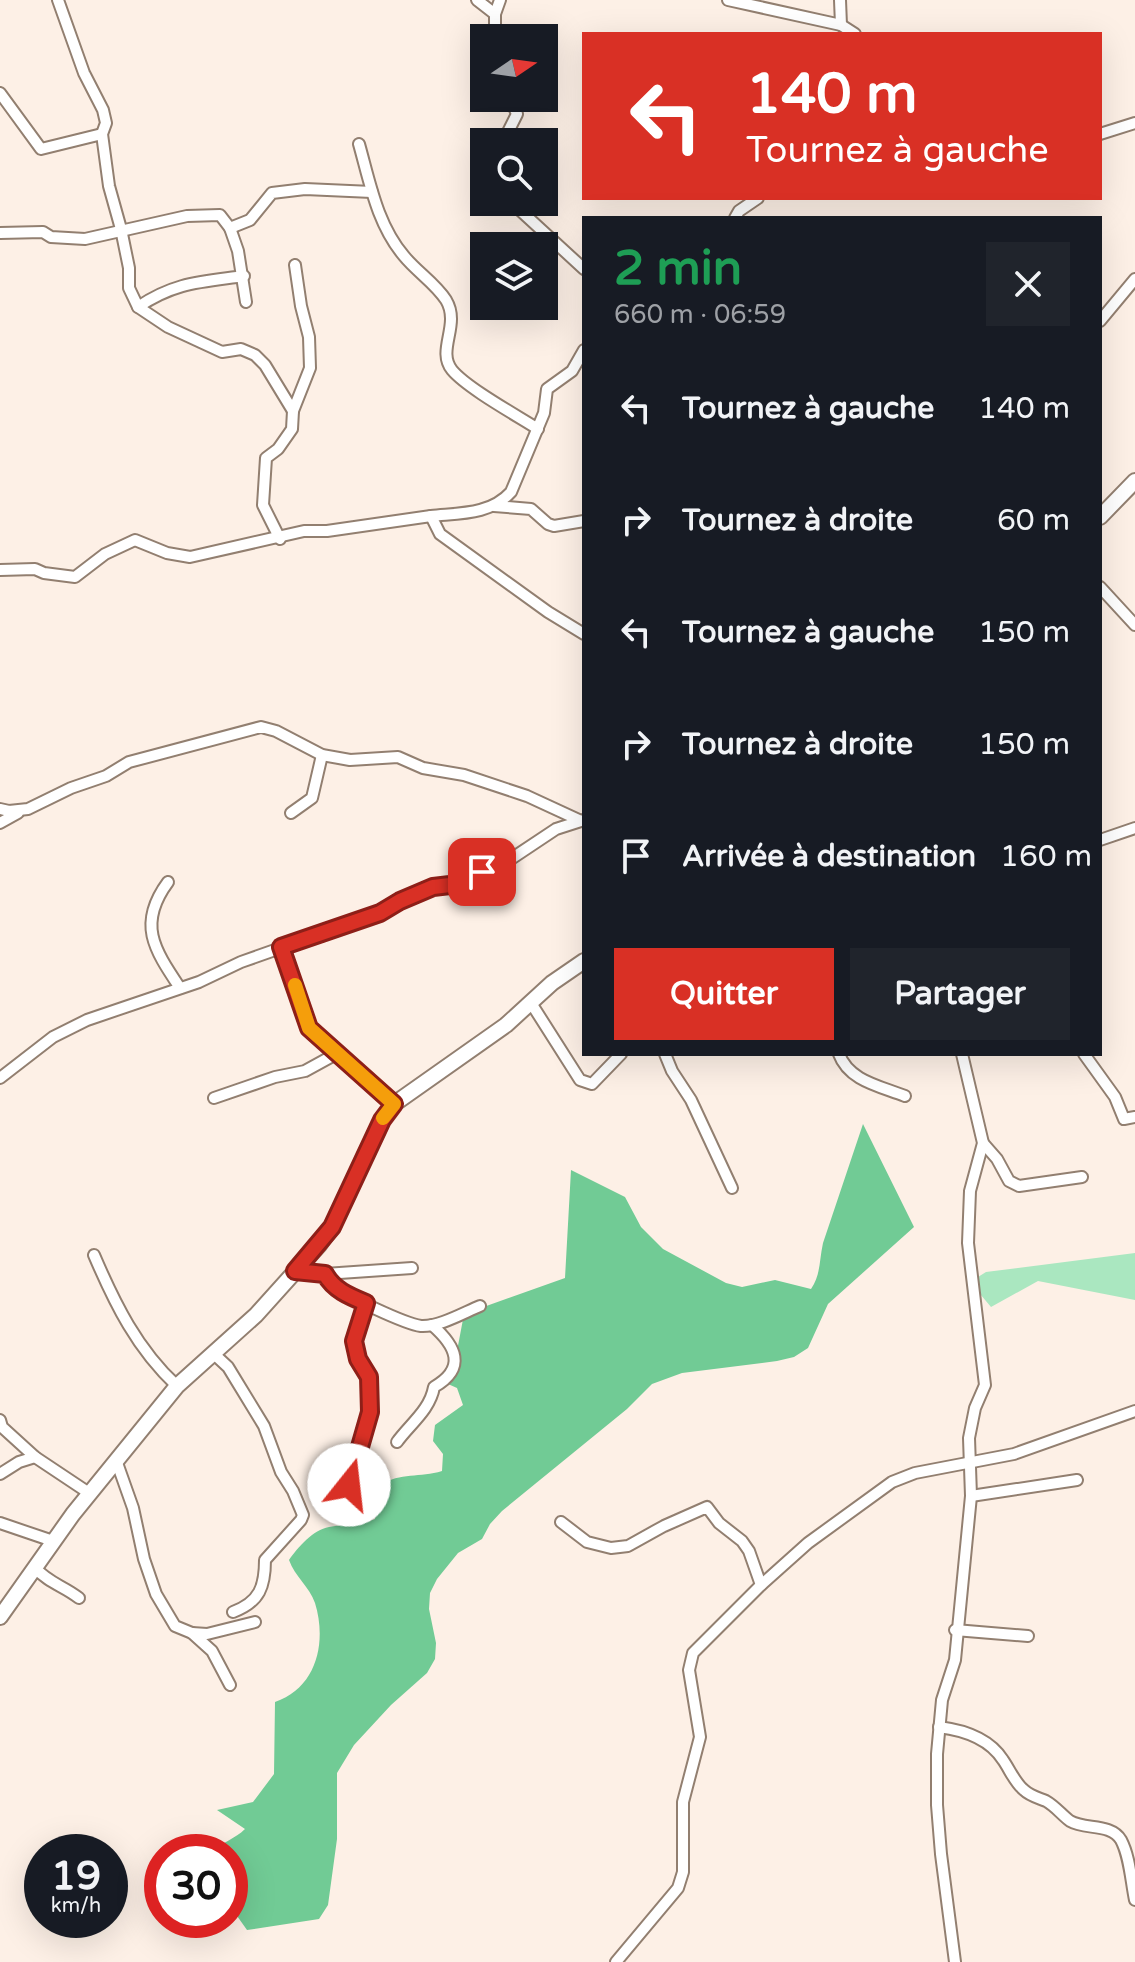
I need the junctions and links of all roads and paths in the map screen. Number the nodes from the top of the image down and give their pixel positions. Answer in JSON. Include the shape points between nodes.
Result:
{"nodes":[{"id":1,"x":58,"y":0,"type":"edge"},
{"id":2,"x":477,"y":0,"type":"edge"},
{"id":3,"x":500,"y":0,"type":"edge"},
{"id":4,"x":728,"y":0,"type":"edge"},
{"id":5,"x":840,"y":0,"type":"edge"},
{"id":6,"x":495,"y":14,"type":"junction"},
{"id":7,"x":495,"y":24,"type":"edge"},
{"id":8,"x":841,"y":25,"type":"junction"},
{"id":9,"x":852,"y":32,"type":"edge"},
{"id":10,"x":2,"y":99,"type":"edge"},
{"id":11,"x":1135,"y":123,"type":"edge"},
{"id":12,"x":1102,"y":133,"type":"edge"},
{"id":13,"x":102,"y":134,"type":"junction"},
{"id":14,"x":359,"y":144,"type":"dead end"},
{"id":15,"x":372,"y":192,"type":"junction"},
{"id":16,"x":755,"y":200,"type":"edge"},
{"id":17,"x":526,"y":216,"type":"edge"},
{"id":18,"x":736,"y":216,"type":"edge"},
{"id":19,"x":230,"y":228,"type":"junction"},
{"id":20,"x":121,"y":229,"type":"junction"},
{"id":21,"x":0,"y":233,"type":"edge"},
{"id":22,"x":295,"y":265,"type":"dead end"},
{"id":23,"x":582,"y":267,"type":"edge"},
{"id":24,"x":244,"y":276,"type":"junction"},
{"id":25,"x":1135,"y":279,"type":"edge"},
{"id":26,"x":246,"y":302,"type":"dead end"},
{"id":27,"x":138,"y":307,"type":"junction"},
{"id":28,"x":1102,"y":319,"type":"edge"},
{"id":29,"x":582,"y":354,"type":"edge"},
{"id":30,"x":293,"y":411,"type":"junction"},
{"id":31,"x":538,"y":429,"type":"junction"},
{"id":32,"x":1135,"y":481,"type":"edge"},
{"id":33,"x":494,"y":506,"type":"junction"},
{"id":34,"x":1102,"y":515,"type":"edge"},
{"id":35,"x":431,"y":516,"type":"junction"},
{"id":36,"x":582,"y":521,"type":"edge"},
{"id":37,"x":280,"y":539,"type":"junction"},
{"id":38,"x":0,"y":570,"type":"edge"},
{"id":39,"x":1102,"y":589,"type":"edge"},
{"id":40,"x":1135,"y":625,"type":"edge"},
{"id":41,"x":582,"y":631,"type":"edge"},
{"id":42,"x":322,"y":755,"type":"junction"},
{"id":43,"x":0,"y":809,"type":"edge"},
{"id":44,"x":20,"y":812,"type":"junction"},
{"id":45,"x":291,"y":813,"type":"dead end"},
{"id":46,"x":582,"y":820,"type":"edge"},
{"id":47,"x":0,"y":823,"type":"edge"},
{"id":48,"x":1135,"y":828,"type":"edge"},
{"id":49,"x":1102,"y":839,"type":"edge"},
{"id":50,"x":168,"y":882,"type":"dead end"},
{"id":51,"x":281,"y":947,"type":"junction"},
{"id":52,"x":582,"y":962,"type":"edge"},
{"id":53,"x":180,"y":988,"type":"junction"},
{"id":54,"x":531,"y":1003,"type":"junction"},
{"id":55,"x":336,"y":1054,"type":"junction"},
{"id":56,"x":619,"y":1056,"type":"edge"},
{"id":57,"x":666,"y":1056,"type":"edge"},
{"id":58,"x":840,"y":1056,"type":"edge"},
{"id":59,"x":962,"y":1056,"type":"edge"},
{"id":60,"x":1085,"y":1056,"type":"edge"},
{"id":61,"x":0,"y":1078,"type":"edge"},
{"id":62,"x":905,"y":1096,"type":"dead end"},
{"id":63,"x":214,"y":1098,"type":"dead end"},
{"id":64,"x":394,"y":1104,"type":"junction"},
{"id":65,"x":1135,"y":1117,"type":"edge"},
{"id":66,"x":983,"y":1143,"type":"junction"},
{"id":67,"x":1082,"y":1177,"type":"dead end"},
{"id":68,"x":732,"y":1188,"type":"dead end"},
{"id":69,"x":94,"y":1255,"type":"dead end"},
{"id":70,"x":412,"y":1268,"type":"dead end"},
{"id":71,"x":295,"y":1271,"type":"junction"},
{"id":72,"x":325,"y":1274,"type":"junction"},
{"id":73,"x":366,"y":1303,"type":"junction"},
{"id":74,"x":480,"y":1306,"type":"dead end"},
{"id":75,"x":432,"y":1325,"type":"junction"},
{"id":76,"x":214,"y":1354,"type":"junction"},
{"id":77,"x":177,"y":1386,"type":"junction"},
{"id":78,"x":1135,"y":1411,"type":"edge"},
{"id":79,"x":1,"y":1425,"type":"edge"},
{"id":80,"x":397,"y":1442,"type":"dead end"},
{"id":81,"x":35,"y":1457,"type":"junction"},
{"id":82,"x":116,"y":1460,"type":"junction"},
{"id":83,"x":971,"y":1463,"type":"junction"},
{"id":84,"x":0,"y":1474,"type":"edge"},
{"id":85,"x":1077,"y":1480,"type":"dead end"},
{"id":86,"x":89,"y":1493,"type":"junction"},
{"id":87,"x":346,"y":1494,"type":"dead end"},
{"id":88,"x":971,"y":1496,"type":"junction"},
{"id":89,"x":561,"y":1522,"type":"dead end"},
{"id":90,"x":0,"y":1523,"type":"edge"},
{"id":91,"x":53,"y":1541,"type":"junction"},
{"id":92,"x":34,"y":1567,"type":"junction"},
{"id":93,"x":761,"y":1585,"type":"junction"},
{"id":94,"x":79,"y":1598,"type":"dead end"},
{"id":95,"x":233,"y":1612,"type":"dead end"},
{"id":96,"x":0,"y":1617,"type":"edge"},
{"id":97,"x":255,"y":1622,"type":"dead end"},
{"id":98,"x":955,"y":1630,"type":"junction"},
{"id":99,"x":192,"y":1633,"type":"junction"},
{"id":100,"x":1028,"y":1636,"type":"dead end"},
{"id":101,"x":230,"y":1685,"type":"dead end"},
{"id":102,"x":939,"y":1727,"type":"junction"},
{"id":103,"x":1135,"y":1900,"type":"edge"},
{"id":104,"x":616,"y":1962,"type":"edge"},
{"id":105,"x":955,"y":1962,"type":"edge"}],
"edges":[{"from":1,"to":13,"type":"street","via":[[103,110]]},
{"from":2,"to":6,"type":"street"},
{"from":3,"to":6,"type":"street"},
{"from":4,"to":8,"type":"street"},
{"from":5,"to":8,"type":"street"},
{"from":6,"to":7,"type":"street"},
{"from":8,"to":9,"type":"street"},
{"from":10,"to":13,"type":"street","via":[[41,149]]},
{"from":11,"to":12,"type":"street"},
{"from":13,"to":20,"type":"street"},
{"from":14,"to":15,"type":"street"},
{"from":15,"to":19,"type":"street","via":[[272,193],[250,220]]},
{"from":15,"to":31,"type":"street","via":[[389,236],[447,301],[453,327],[446,350],[451,368]]},
{"from":16,"to":18,"type":"street"},
{"from":17,"to":23,"type":"street"},
{"from":19,"to":20,"type":"street","via":[[220,215]]},
{"from":19,"to":24,"type":"street"},
{"from":20,"to":21,"type":"street","via":[[85,239],[43,232]]},
{"from":20,"to":27,"type":"street","via":[[129,288]]},
{"from":22,"to":30,"type":"street","via":[[310,368]]},
{"from":24,"to":26,"type":"street"},
{"from":24,"to":27,"type":"street","via":[[188,283],[161,291]]},
{"from":25,"to":28,"type":"street"},
{"from":27,"to":30,"type":"street","via":[[222,352],[241,349],[255,355]]},
{"from":29,"to":31,"type":"street","via":[[572,371],[547,389]]},
{"from":30,"to":37,"type":"street","via":[[292,429],[266,458],[263,505]]},
{"from":31,"to":33,"type":"street","via":[[511,492]]},
{"from":32,"to":34,"type":"street"},
{"from":33,"to":35,"type":"street"},
{"from":33,"to":36,"type":"street","via":[[531,509],[554,526]]},
{"from":35,"to":37,"type":"street","via":[[304,531]]},
{"from":35,"to":41,"type":"street","via":[[440,534]]},
{"from":37,"to":38,"type":"street","via":[[190,557],[135,540],[69,578],[35,569]]},
{"from":39,"to":40,"type":"street"},
{"from":42,"to":44,"type":"street","via":[[276,731],[247,729],[129,762]]},
{"from":42,"to":45,"type":"street","via":[[312,798]]},
{"from":42,"to":46,"type":"street","via":[[350,760],[398,757],[527,796]]},
{"from":43,"to":44,"type":"street"},
{"from":44,"to":47,"type":"street"},
{"from":46,"to":51,"type":"street","via":[[556,829],[503,863]]},
{"from":48,"to":49,"type":"street"},
{"from":50,"to":53,"type":"street","via":[[154,901],[153,935],[161,960]]},
{"from":51,"to":53,"type":"street"},
{"from":51,"to":55,"type":"street","via":[[309,1028]]},
{"from":52,"to":54,"type":"street"},
{"from":53,"to":61,"type":"street","via":[[53,1037]]},
{"from":54,"to":56,"type":"street","via":[[586,1084]]},
{"from":54,"to":64,"type":"street"},
{"from":55,"to":63,"type":"street","via":[[305,1071]]},
{"from":55,"to":64,"type":"street"},
{"from":57,"to":68,"type":"street"},
{"from":58,"to":62,"type":"street","via":[[853,1076]]},
{"from":59,"to":66,"type":"street"},
{"from":60,"to":65,"type":"street","via":[[1124,1119]]},
{"from":64,"to":71,"type":"street","via":[[332,1227]]},
{"from":66,"to":67,"type":"street","via":[[1009,1181],[1019,1186]]},
{"from":66,"to":83,"type":"street","via":[[970,1191],[968,1243],[985,1385],[969,1438]]},
{"from":69,"to":77,"type":"street","via":[[137,1340]]},
{"from":70,"to":72,"type":"street"},
{"from":71,"to":72,"type":"street"},
{"from":71,"to":76,"type":"street"},
{"from":72,"to":73,"type":"street","via":[[331,1284]]},
{"from":73,"to":75,"type":"street","via":[[395,1318]]},
{"from":73,"to":87,"type":"street","via":[[354,1341],[369,1377],[370,1412]]},
{"from":74,"to":75,"type":"street"},
{"from":75,"to":80,"type":"street","via":[[452,1345],[453,1369],[434,1387],[414,1425]]},
{"from":76,"to":77,"type":"street"},
{"from":76,"to":95,"type":"street","via":[[228,1367],[264,1426],[303,1515],[265,1560],[260,1593]]},
{"from":77,"to":82,"type":"street"},
{"from":78,"to":83,"type":"street","via":[[1014,1454]]},
{"from":79,"to":81,"type":"street"},
{"from":81,"to":84,"type":"street"},
{"from":81,"to":86,"type":"street"},
{"from":82,"to":86,"type":"street"},
{"from":82,"to":99,"type":"street","via":[[156,1594],[175,1626]]},
{"from":83,"to":88,"type":"street"},
{"from":83,"to":93,"type":"street","via":[[892,1482],[818,1535]]},
{"from":85,"to":88,"type":"street"},
{"from":86,"to":91,"type":"street"},
{"from":88,"to":98,"type":"street"},
{"from":89,"to":93,"type":"street","via":[[587,1542],[611,1548],[628,1546],[707,1507],[749,1551]]},
{"from":90,"to":91,"type":"street"},
{"from":91,"to":92,"type":"street"},
{"from":92,"to":94,"type":"street"},
{"from":92,"to":96,"type":"street"},
{"from":93,"to":104,"type":"street","via":[[693,1653],[689,1670],[700,1737],[683,1802],[683,1872],[678,1888]]},
{"from":97,"to":99,"type":"street"},
{"from":98,"to":100,"type":"street"},
{"from":98,"to":102,"type":"street","via":[[955,1660]]},
{"from":99,"to":101,"type":"street","via":[[212,1651]]},
{"from":102,"to":103,"type":"street","via":[[979,1739],[1000,1755],[1025,1791],[1072,1821],[1116,1834]]},
{"from":102,"to":105,"type":"street","via":[[937,1805]]}]}
